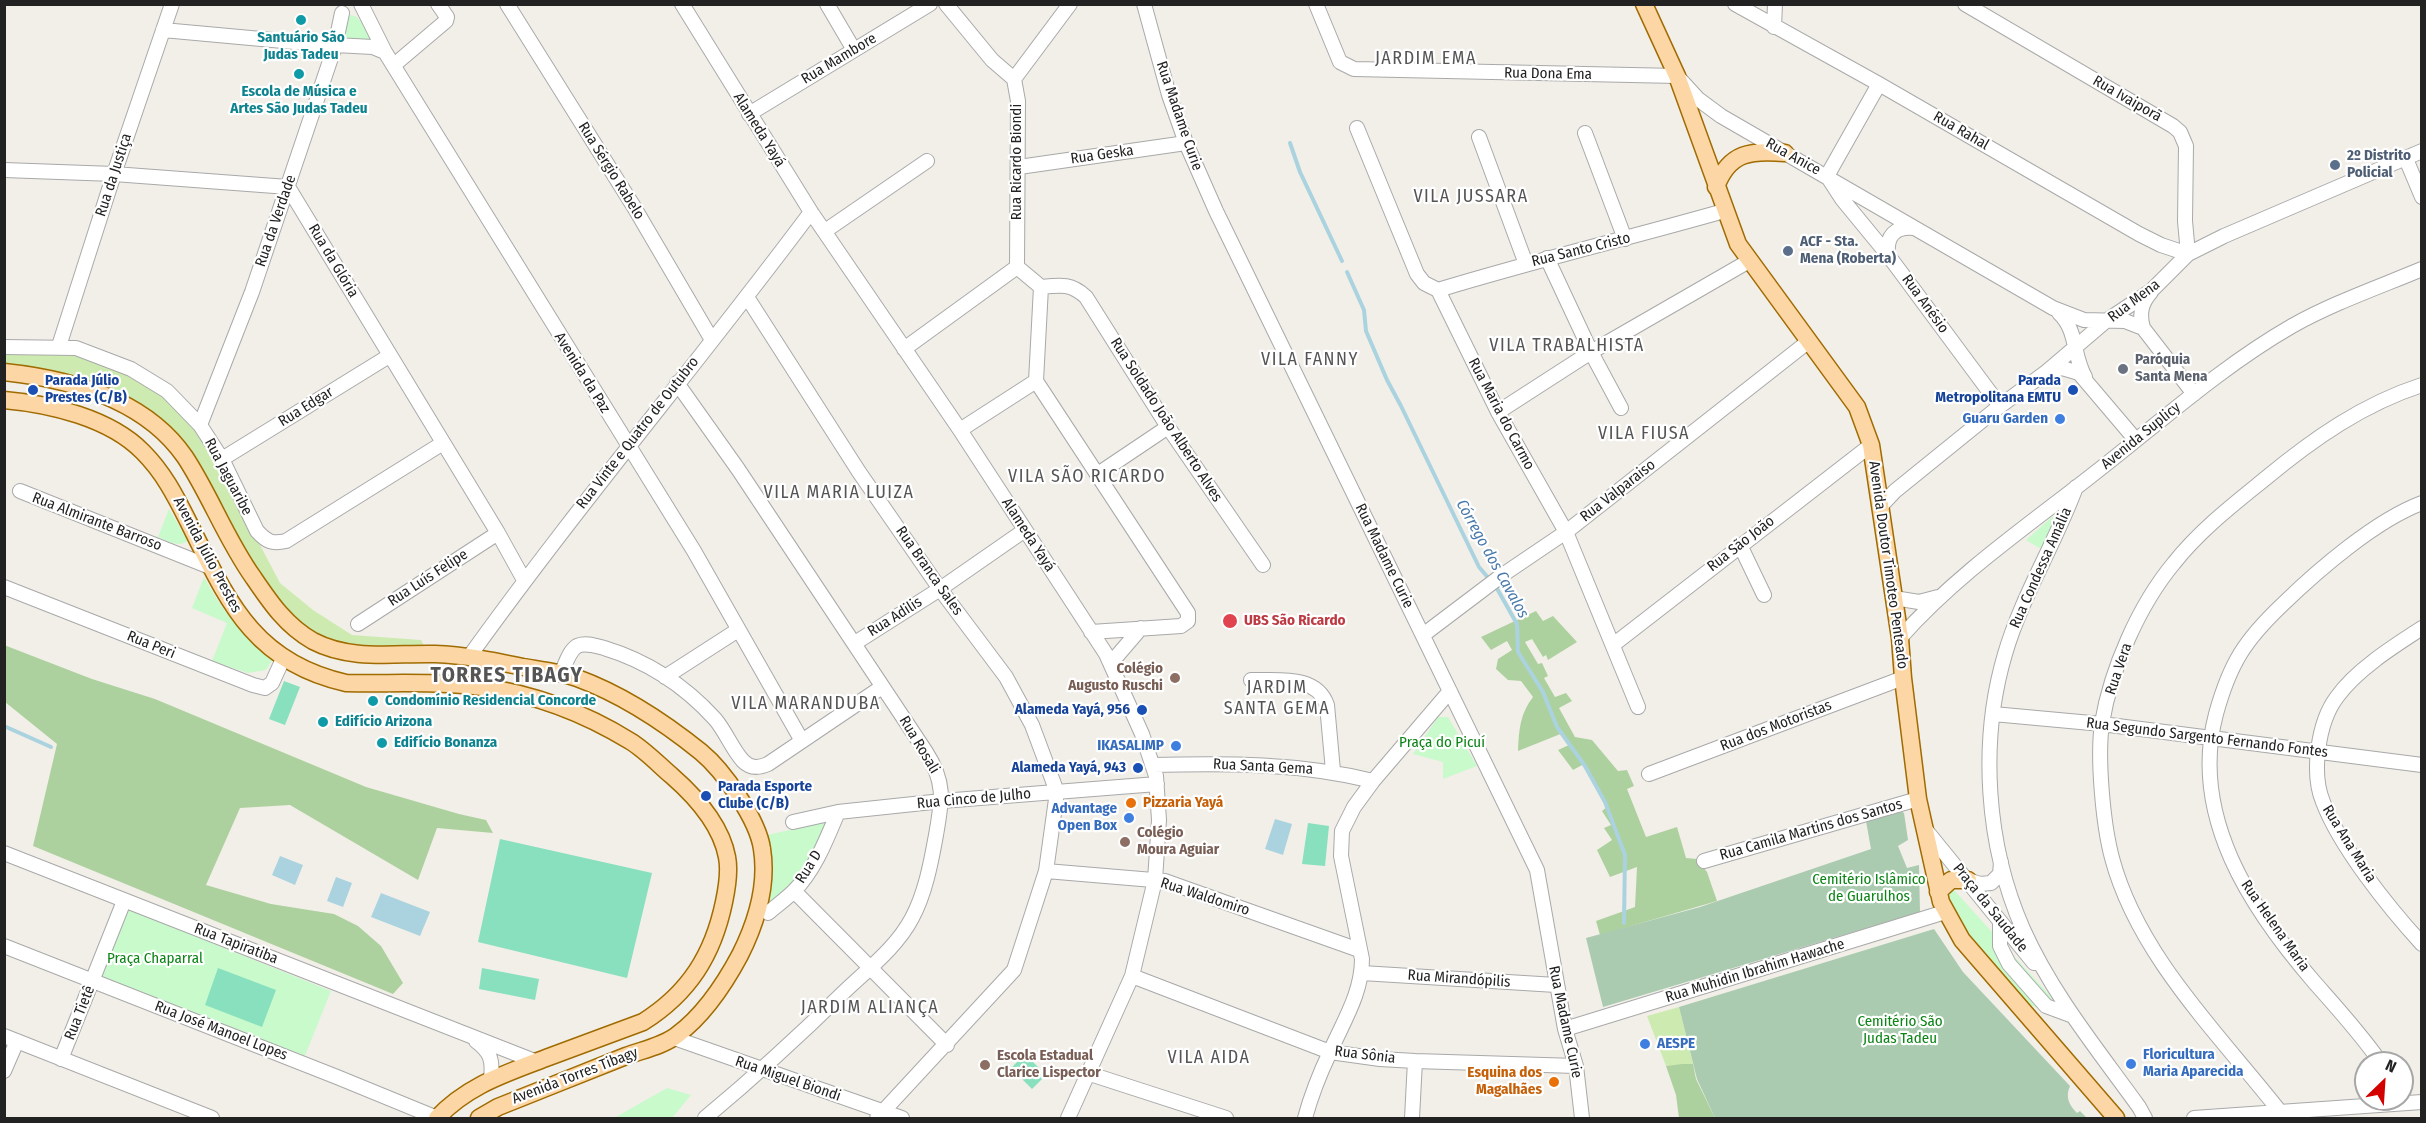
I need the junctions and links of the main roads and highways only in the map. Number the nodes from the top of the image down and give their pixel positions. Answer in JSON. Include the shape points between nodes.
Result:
{"nodes":[{"id":1,"x":1644,"y":4,"type":"edge"},
{"id":2,"x":1785,"y":153,"type":"road end"},
{"id":3,"x":1716,"y":187,"type":"junction"},
{"id":4,"x":4,"y":372,"type":"edge"},
{"id":5,"x":4,"y":400,"type":"edge"},
{"id":6,"x":469,"y":657,"type":"junction"},
{"id":7,"x":450,"y":685,"type":"junction"},
{"id":8,"x":475,"y":686,"type":"junction"},
{"id":9,"x":1968,"y":880,"type":"road end"},
{"id":10,"x":1938,"y":892,"type":"junction"},
{"id":11,"x":674,"y":1038,"type":"joint"},
{"id":12,"x":437,"y":1119,"type":"edge"},
{"id":13,"x":479,"y":1119,"type":"edge"},
{"id":14,"x":2115,"y":1119,"type":"edge"}],
"edges":[{"from":1,"to":3,"type":"main road","name":"Avenida Doutor Timoteo Penteado","via":[[1677,76]]},
{"from":2,"to":3,"type":"main road","via":[[1744,154],[1729,164]]},
{"from":3,"to":10,"type":"main road","name":"Avenida Doutor Timoteo Penteado","via":[[1733,235],[1857,407],[1871,445],[1900,638],[1918,799]]},
{"from":4,"to":6,"type":"main road","name":"Avenida Júlio Prestes","via":[[69,382],[114,398],[159,429],[184,456],[241,561],[276,610],[298,632],[338,651]]},
{"from":5,"to":7,"type":"main road","name":"Avenida Júlio Prestes","via":[[35,402],[79,415],[116,432],[142,451],[167,480],[239,615],[283,659],[327,679],[346,683]]},
{"from":6,"to":7,"type":"main road"},
{"from":6,"to":8,"type":"main road"},
{"from":6,"to":11,"type":"main road","name":"Avenida Júlio Prestes","via":[[561,674],[603,690],[650,716],[703,754],[757,826],[764,880],[756,921],[714,997]]},
{"from":7,"to":8,"type":"main road","name":"Avenida Júlio Prestes"},
{"from":8,"to":12,"type":"main road","name":"Avenida Júlio Prestes","via":[[552,704],[632,742],[694,795],[718,834],[727,858],[726,892],[712,946],[683,990],[665,1008],[643,1022],[491,1078],[459,1098]]},
{"from":9,"to":10,"type":"main road","via":[[1951,880]]},
{"from":10,"to":14,"type":"main road","name":"Avenida Doutor Timoteo Penteado","via":[[1962,940]]},
{"from":11,"to":13,"type":"main road","name":"Avenida Torres Tibagy","via":[[498,1107]]}]}
